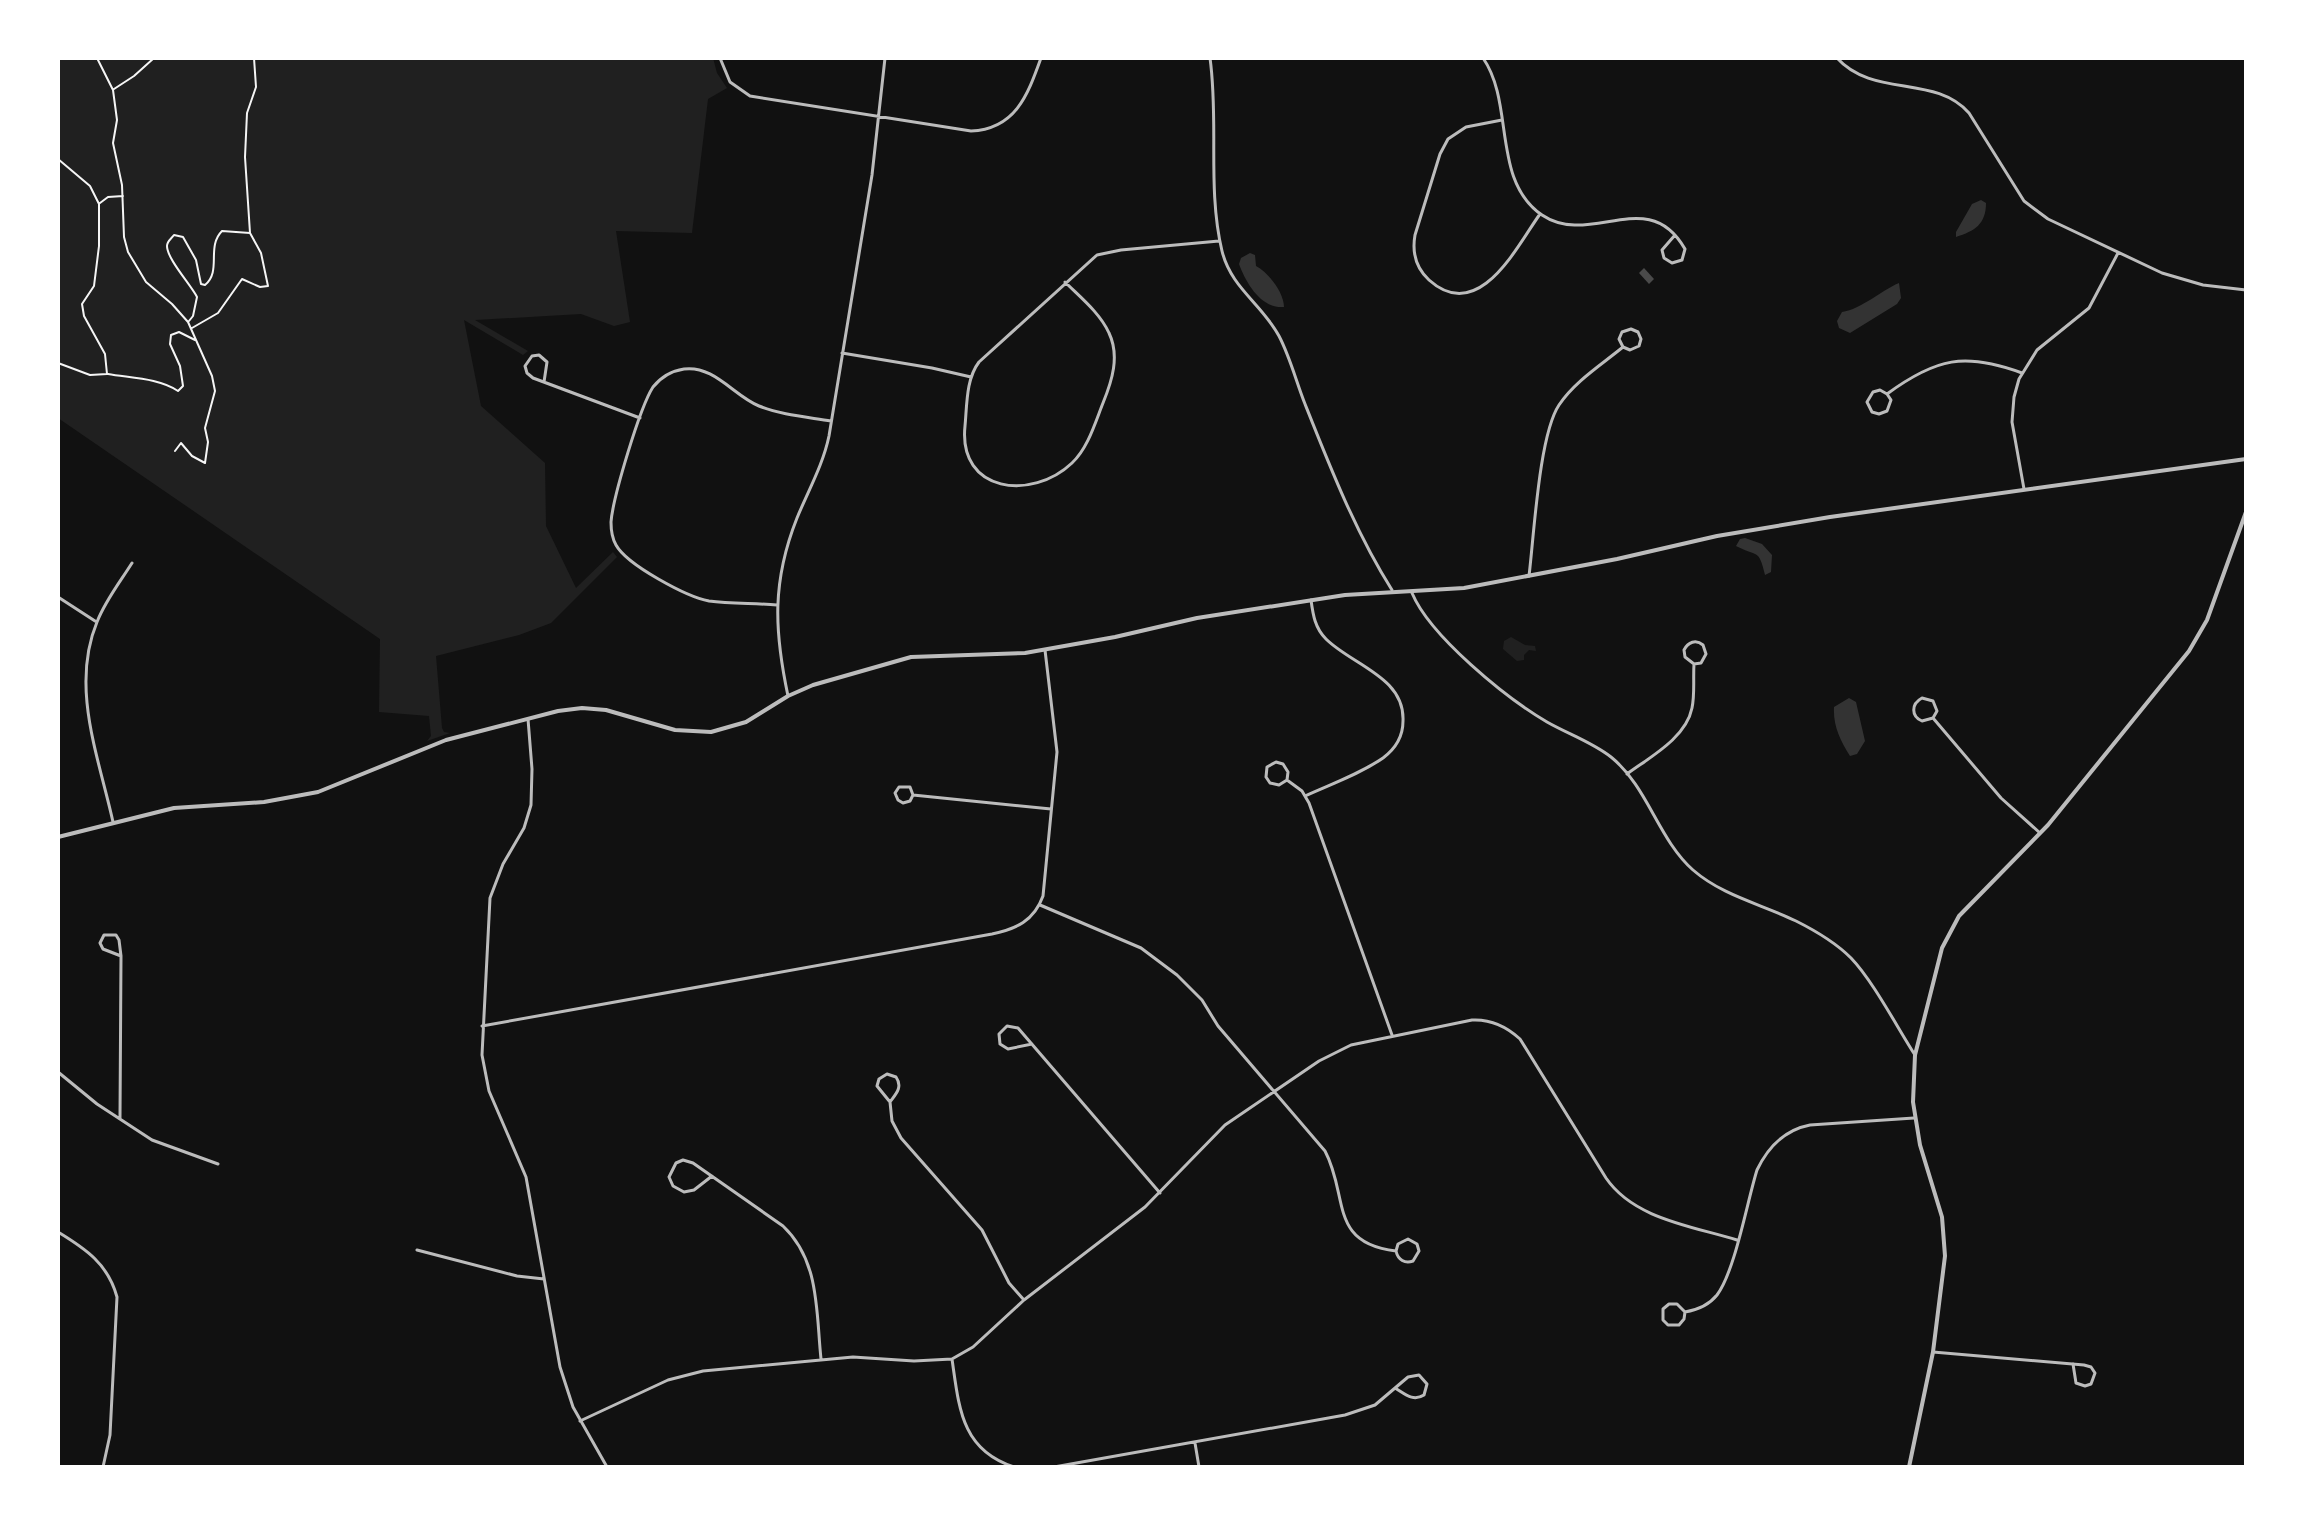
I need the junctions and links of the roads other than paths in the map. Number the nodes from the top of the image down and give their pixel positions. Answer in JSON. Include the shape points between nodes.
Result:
{"nodes":[{"id":1,"x":720,"y":58,"type":"edge"},
{"id":2,"x":885,"y":58,"type":"edge"},
{"id":3,"x":1041,"y":58,"type":"edge"},
{"id":4,"x":1210,"y":58,"type":"edge"},
{"id":5,"x":1483,"y":58,"type":"edge"},
{"id":6,"x":1837,"y":58,"type":"edge"},
{"id":7,"x":879,"y":117,"type":"junction"},
{"id":8,"x":1502,"y":120,"type":"junction"},
{"id":9,"x":1540,"y":214,"type":"junction"},
{"id":10,"x":1675,"y":235,"type":"junction"},
{"id":11,"x":1219,"y":241,"type":"junction"},
{"id":12,"x":2118,"y":253,"type":"junction"},
{"id":13,"x":1065,"y":282,"type":"junction"},
{"id":14,"x":2246,"y":290,"type":"edge"},
{"id":15,"x":1623,"y":347,"type":"junction"},
{"id":16,"x":842,"y":353,"type":"junction"},
{"id":17,"x":2022,"y":373,"type":"junction"},
{"id":18,"x":971,"y":377,"type":"junction"},
{"id":19,"x":544,"y":382,"type":"junction"},
{"id":20,"x":1887,"y":394,"type":"junction"},
{"id":21,"x":640,"y":418,"type":"junction"},
{"id":22,"x":831,"y":421,"type":"junction"},
{"id":23,"x":2246,"y":459,"type":"edge"},
{"id":24,"x":2024,"y":490,"type":"junction"},
{"id":25,"x":2246,"y":512,"type":"edge"},
{"id":26,"x":132,"y":563,"type":"dead end"},
{"id":27,"x":1529,"y":576,"type":"junction"},
{"id":28,"x":1392,"y":590,"type":"junction"},
{"id":29,"x":1411,"y":590,"type":"junction"},
{"id":30,"x":58,"y":597,"type":"edge"},
{"id":31,"x":1311,"y":600,"type":"junction"},
{"id":32,"x":777,"y":605,"type":"junction"},
{"id":33,"x":96,"y":622,"type":"junction"},
{"id":34,"x":1045,"y":650,"type":"junction"},
{"id":35,"x":1694,"y":664,"type":"junction"},
{"id":36,"x":788,"y":696,"type":"junction"},
{"id":37,"x":1933,"y":718,"type":"junction"},
{"id":38,"x":528,"y":719,"type":"junction"},
{"id":39,"x":1627,"y":774,"type":"junction"},
{"id":40,"x":1287,"y":780,"type":"junction"},
{"id":41,"x":913,"y":795,"type":"junction"},
{"id":42,"x":1305,"y":796,"type":"junction"},
{"id":43,"x":1051,"y":809,"type":"junction"},
{"id":44,"x":113,"y":822,"type":"junction"},
{"id":45,"x":2040,"y":833,"type":"junction"},
{"id":46,"x":58,"y":837,"type":"edge"},
{"id":47,"x":1040,"y":905,"type":"junction"},
{"id":48,"x":121,"y":956,"type":"junction"},
{"id":49,"x":482,"y":1026,"type":"junction"},
{"id":50,"x":1392,"y":1035,"type":"junction"},
{"id":51,"x":1032,"y":1044,"type":"junction"},
{"id":52,"x":1915,"y":1055,"type":"junction"},
{"id":53,"x":58,"y":1072,"type":"edge"},
{"id":54,"x":1274,"y":1090,"type":"junction"},
{"id":55,"x":890,"y":1102,"type":"junction"},
{"id":56,"x":120,"y":1118,"type":"junction"},
{"id":57,"x":1914,"y":1118,"type":"junction"},
{"id":58,"x":218,"y":1164,"type":"dead end"},
{"id":59,"x":712,"y":1176,"type":"junction"},
{"id":60,"x":1160,"y":1193,"type":"junction"},
{"id":61,"x":58,"y":1232,"type":"edge"},
{"id":62,"x":1737,"y":1240,"type":"junction"},
{"id":63,"x":417,"y":1250,"type":"dead end"},
{"id":64,"x":1396,"y":1251,"type":"junction"},
{"id":65,"x":544,"y":1279,"type":"junction"},
{"id":66,"x":1024,"y":1300,"type":"junction"},
{"id":67,"x":1685,"y":1312,"type":"junction"},
{"id":68,"x":1933,"y":1352,"type":"junction"},
{"id":69,"x":821,"y":1359,"type":"junction"},
{"id":70,"x":952,"y":1359,"type":"junction"},
{"id":71,"x":2073,"y":1364,"type":"junction"},
{"id":72,"x":1395,"y":1388,"type":"junction"},
{"id":73,"x":580,"y":1421,"type":"junction"},
{"id":74,"x":1195,"y":1443,"type":"junction"},
{"id":75,"x":103,"y":1467,"type":"edge"},
{"id":76,"x":607,"y":1467,"type":"edge"},
{"id":77,"x":1014,"y":1467,"type":"edge"},
{"id":78,"x":1054,"y":1467,"type":"edge"},
{"id":79,"x":1199,"y":1467,"type":"edge"},
{"id":80,"x":1909,"y":1467,"type":"edge"}],
"edges":[{"from":1,"to":7,"type":"street","via":[[726,77],[744,94]]},
{"from":2,"to":7,"type":"street"},
{"from":3,"to":7,"type":"street","via":[[1018,109],[994,127],[971,131]]},
{"from":4,"to":11,"type":"street"},
{"from":5,"to":8,"type":"street","via":[[1494,77]]},
{"from":6,"to":12,"type":"street","via":[[1875,81],[1956,100],[2024,201],[2048,219]]},
{"from":7,"to":16,"type":"street"},
{"from":8,"to":9,"type":"street","via":[[1517,185]]},
{"from":8,"to":9,"type":"street","via":[[1459,130],[1444,145],[1415,235],[1418,264],[1444,289],[1479,289],[1498,274]]},
{"from":9,"to":10,"type":"street","via":[[1574,226],[1644,217]]},
{"from":10,"to":10,"type":"street","via":[[1685,254],[1672,263],[1662,250]]},
{"from":11,"to":13,"type":"street","via":[[1109,252]]},
{"from":11,"to":28,"type":"street","via":[[1233,279],[1281,340],[1356,523]]},
{"from":12,"to":14,"type":"street","via":[[2180,279]]},
{"from":12,"to":17,"type":"street","via":[[2085,313],[2037,350]]},
{"from":13,"to":18,"type":"street","via":[[979,362]]},
{"from":13,"to":18,"type":"street","via":[[1103,324],[1115,354],[1110,386],[1072,463],[1025,485],[997,483],[981,475],[964,443]]},
{"from":15,"to":15,"type":"street","via":[[1639,346],[1638,332],[1622,332]]},
{"from":15,"to":27,"type":"street","via":[[1559,404],[1549,426]]},
{"from":16,"to":18,"type":"street"},
{"from":16,"to":22,"type":"street"},
{"from":17,"to":20,"type":"street","via":[[1978,360],[1954,361],[1909,378]]},
{"from":17,"to":24,"type":"street","via":[[2012,422]]},
{"from":19,"to":19,"type":"street","via":[[527,373],[532,356],[547,362]]},
{"from":19,"to":21,"type":"street"},
{"from":20,"to":20,"type":"street","via":[[1870,395],[1872,412],[1887,411]]},
{"from":21,"to":22,"type":"street","via":[[659,381],[693,368],[761,407]]},
{"from":21,"to":32,"type":"street","via":[[613,512],[618,549],[631,562],[695,597]]},
{"from":22,"to":32,"type":"street","via":[[827,448],[786,549]]},
{"from":23,"to":24,"type":"street"},
{"from":24,"to":27,"type":"street","via":[[1717,536]]},
{"from":25,"to":45,"type":"street","via":[[2196,641]]},
{"from":26,"to":33,"type":"street"},
{"from":27,"to":29,"type":"street","via":[[1464,588]]},
{"from":28,"to":29,"type":"street"},
{"from":28,"to":31,"type":"street"},
{"from":29,"to":39,"type":"street","via":[[1423,613],[1464,658],[1542,719],[1609,755]]},
{"from":30,"to":33,"type":"street"},
{"from":31,"to":34,"type":"street"},
{"from":31,"to":42,"type":"street","via":[[1321,633],[1387,683],[1399,698],[1403,721],[1399,738],[1384,757]]},
{"from":32,"to":36,"type":"street"},
{"from":33,"to":44,"type":"street","via":[[87,663],[87,705]]},
{"from":34,"to":36,"type":"street","via":[[911,657]]},
{"from":34,"to":43,"type":"street","via":[[1057,752]]},
{"from":35,"to":35,"type":"street","via":[[1706,654],[1696,641],[1684,650]]},
{"from":35,"to":39,"type":"street","via":[[1693,704],[1685,725]]},
{"from":36,"to":38,"type":"street","via":[[757,717],[711,732],[675,730],[594,709]]},
{"from":37,"to":37,"type":"street","via":[[1919,720],[1914,714],[1922,698],[1933,701]]},
{"from":37,"to":45,"type":"street","via":[[2001,798]]},
{"from":38,"to":44,"type":"street","via":[[434,744],[318,792],[174,808]]},
{"from":38,"to":49,"type":"street","via":[[531,805],[490,898]]},
{"from":39,"to":52,"type":"street","via":[[1692,869],[1732,895],[1804,925],[1853,960]]},
{"from":40,"to":40,"type":"street","via":[[1270,783],[1267,767],[1283,764]]},
{"from":40,"to":42,"type":"street"},
{"from":41,"to":41,"type":"street","via":[[905,785],[895,793],[905,803]]},
{"from":41,"to":43,"type":"street"},
{"from":42,"to":50,"type":"street"},
{"from":43,"to":47,"type":"street"},
{"from":44,"to":46,"type":"street"},
{"from":45,"to":52,"type":"street","via":[[1952,926]]},
{"from":47,"to":49,"type":"street","via":[[1021,925],[992,934]]},
{"from":47,"to":54,"type":"street","via":[[1146,951],[1202,1000]]},
{"from":48,"to":48,"type":"street","via":[[103,949],[104,935],[118,937]]},
{"from":48,"to":56,"type":"street"},
{"from":49,"to":65,"type":"street","via":[[486,1079],[526,1177]]},
{"from":50,"to":54,"type":"street","via":[[1334,1051]]},
{"from":50,"to":62,"type":"street","via":[[1478,1019],[1506,1027],[1524,1044],[1617,1193],[1642,1210]]},
{"from":51,"to":51,"type":"street","via":[[1015,1026],[999,1034],[1000,1044],[1008,1049]]},
{"from":51,"to":60,"type":"street"},
{"from":52,"to":57,"type":"street"},
{"from":53,"to":56,"type":"street"},
{"from":54,"to":60,"type":"street","via":[[1225,1125]]},
{"from":54,"to":64,"type":"street","via":[[1325,1151],[1343,1215],[1355,1236],[1375,1248]]},
{"from":55,"to":55,"type":"street","via":[[900,1085],[887,1074],[877,1086]]},
{"from":55,"to":66,"type":"street","via":[[899,1135],[982,1230],[1009,1283]]},
{"from":56,"to":58,"type":"street","via":[[152,1140]]},
{"from":57,"to":62,"type":"street","via":[[1810,1125],[1788,1132],[1763,1158]]},
{"from":57,"to":68,"type":"street","via":[[1945,1232]]},
{"from":59,"to":59,"type":"street","via":[[684,1192],[669,1177],[683,1160]]},
{"from":59,"to":69,"type":"street","via":[[783,1226],[802,1249],[813,1277]]},
{"from":60,"to":66,"type":"street"},
{"from":61,"to":75,"type":"street","via":[[102,1264],[117,1297],[110,1435]]},
{"from":62,"to":67,"type":"street","via":[[1718,1293],[1699,1309]]},
{"from":63,"to":65,"type":"street"},
{"from":64,"to":64,"type":"street","via":[[1402,1261],[1410,1262],[1419,1251],[1408,1239]]},
{"from":65,"to":73,"type":"street","via":[[560,1367]]},
{"from":66,"to":70,"type":"street","via":[[973,1347]]},
{"from":67,"to":67,"type":"street","via":[[1676,1326],[1663,1320],[1669,1304]]},
{"from":68,"to":71,"type":"street"},
{"from":68,"to":80,"type":"street"},
{"from":69,"to":70,"type":"street"},
{"from":69,"to":73,"type":"street","via":[[691,1373]]},
{"from":70,"to":77,"type":"street","via":[[971,1437],[992,1458]]},
{"from":71,"to":71,"type":"street","via":[[2091,1367],[2091,1384],[2076,1383]]},
{"from":72,"to":72,"type":"street","via":[[1415,1374],[1427,1384],[1417,1398]]},
{"from":72,"to":74,"type":"street","via":[[1375,1405],[1354,1413]]},
{"from":73,"to":76,"type":"street"},
{"from":74,"to":78,"type":"street"},
{"from":74,"to":79,"type":"street"}]}
